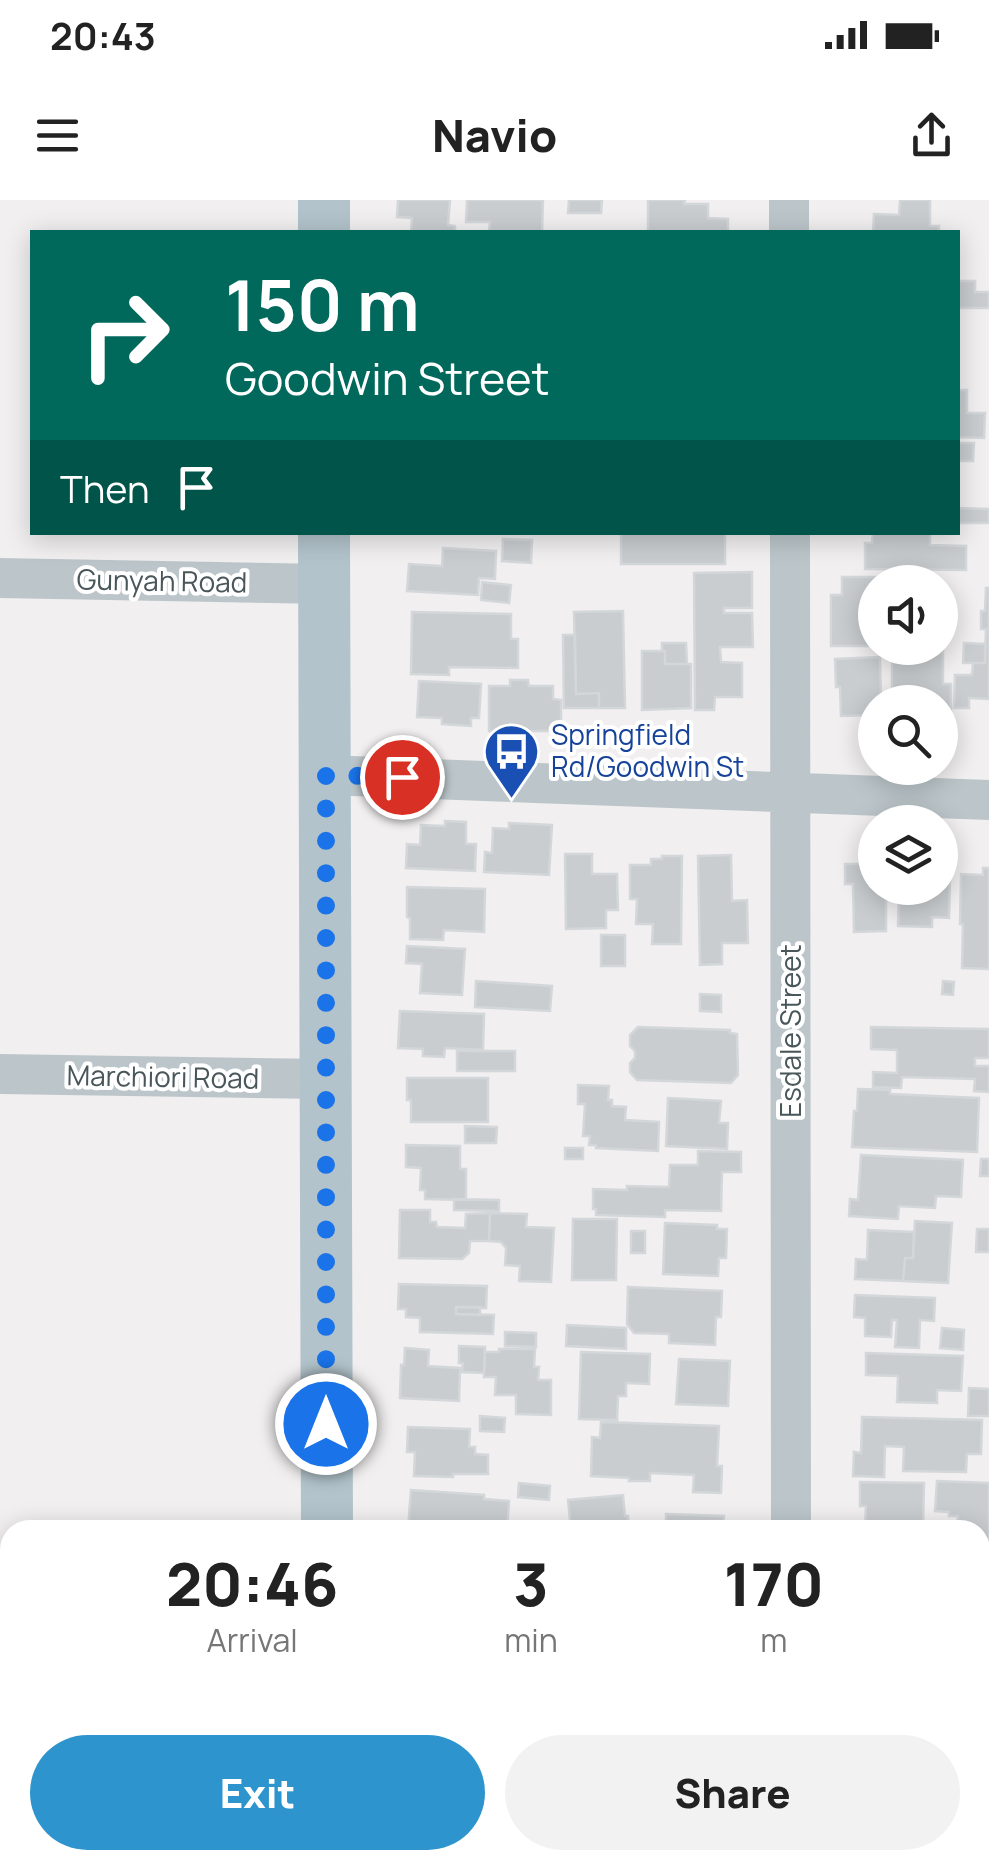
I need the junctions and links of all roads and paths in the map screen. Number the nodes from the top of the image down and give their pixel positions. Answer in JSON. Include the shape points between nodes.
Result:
{"nodes":[{"id":1,"x":324,"y":200,"type":"edge"},
{"id":2,"x":789,"y":200,"type":"edge"},
{"id":3,"x":324,"y":230,"type":"edge"},
{"id":4,"x":790,"y":230,"type":"edge"},
{"id":5,"x":324,"y":535,"type":"edge"},
{"id":6,"x":790,"y":535,"type":"edge"},
{"id":7,"x":0,"y":578,"type":"edge"},
{"id":8,"x":325,"y":584,"type":"junction"},
{"id":9,"x":326,"y":775,"type":"junction"},
{"id":10,"x":790,"y":792,"type":"junction"},
{"id":11,"x":989,"y":800,"type":"edge"},
{"id":12,"x":0,"y":1074,"type":"edge"},
{"id":13,"x":325,"y":1079,"type":"junction"},
{"id":14,"x":327,"y":1520,"type":"edge"},
{"id":15,"x":791,"y":1520,"type":"edge"}],
"edges":[{"from":1,"to":3,"type":"main road"},
{"from":2,"to":4,"type":"street"},
{"from":5,"to":8,"type":"main road"},
{"from":6,"to":10,"type":"street","name":"Esdale Street"},
{"from":7,"to":8,"type":"street","name":"Gunyah Road"},
{"from":8,"to":9,"type":"main road"},
{"from":9,"to":10,"type":"street"},
{"from":9,"to":13,"type":"main road"},
{"from":10,"to":11,"type":"street"},
{"from":10,"to":15,"type":"street","name":"Esdale Street"},
{"from":12,"to":13,"type":"street","name":"Marchiori Road"},
{"from":13,"to":14,"type":"main road"}]}
